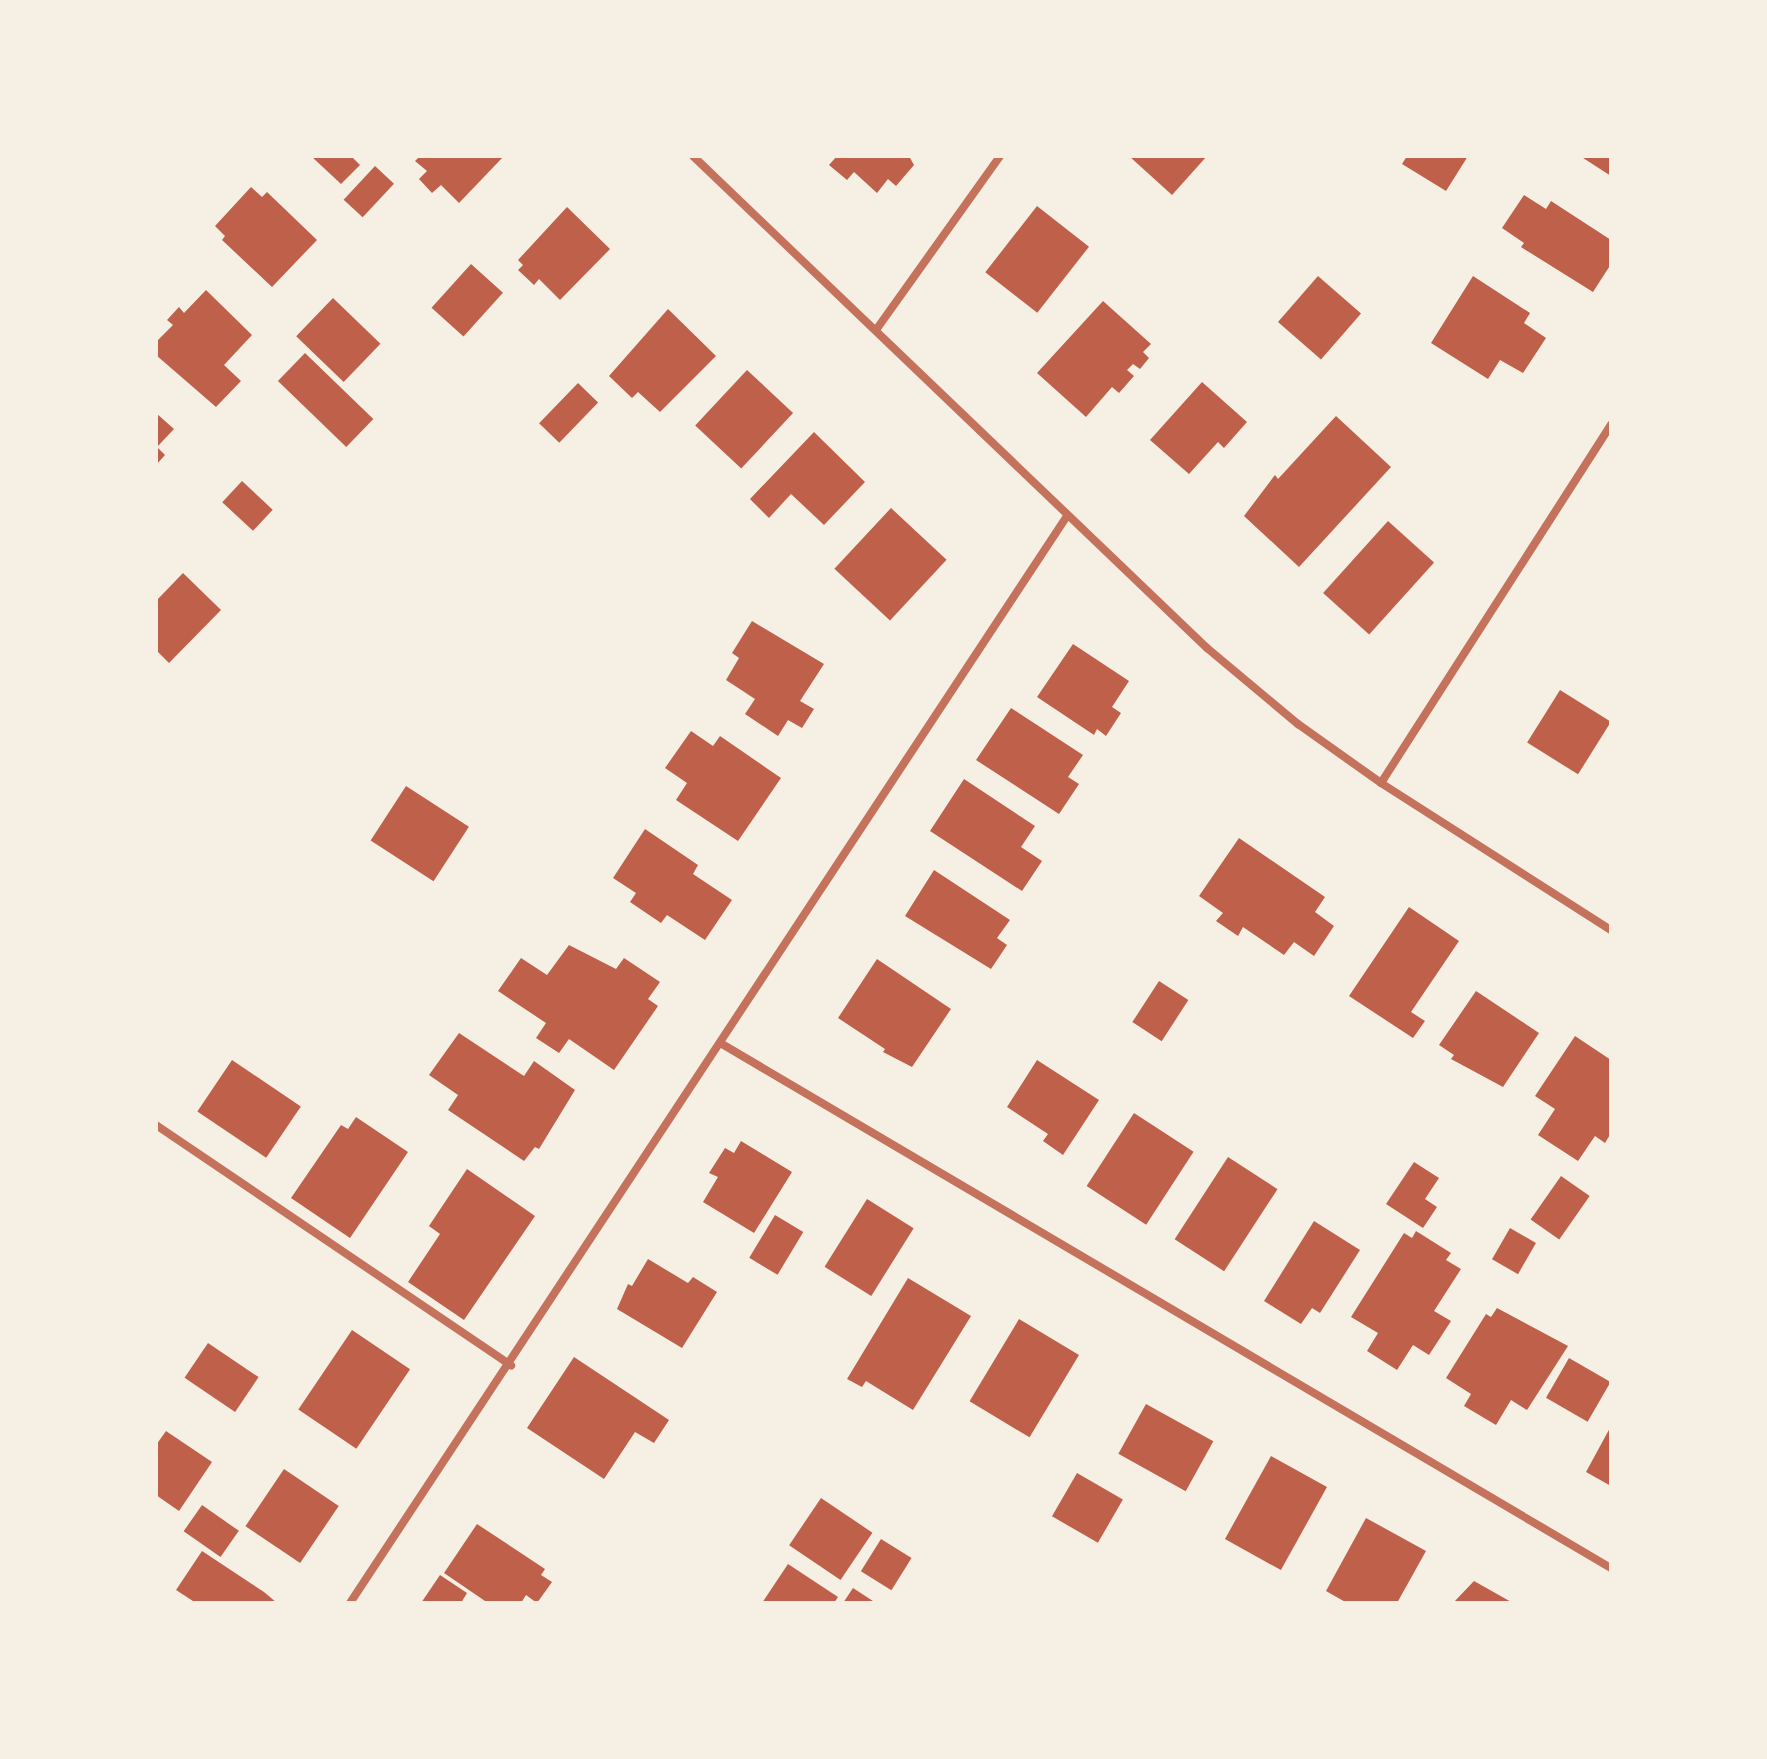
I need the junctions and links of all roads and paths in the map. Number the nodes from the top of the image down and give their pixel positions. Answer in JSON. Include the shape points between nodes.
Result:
{"nodes":[{"id":1,"x":693,"y":156,"type":"edge"},
{"id":2,"x":1000,"y":156,"type":"edge"},
{"id":3,"x":876,"y":330,"type":"junction"},
{"id":4,"x":1611,"y":425,"type":"edge"},
{"id":5,"x":1067,"y":516,"type":"junction"},
{"id":6,"x":1381,"y":783,"type":"junction"},
{"id":7,"x":1611,"y":930,"type":"edge"},
{"id":8,"x":722,"y":1044,"type":"junction"},
{"id":9,"x":156,"y":1125,"type":"edge"},
{"id":10,"x":511,"y":1365,"type":"junction"},
{"id":11,"x":1611,"y":1568,"type":"edge"},
{"id":12,"x":350,"y":1603,"type":"edge"}],
"edges":[{"from":1,"to":3,"type":"street"},
{"from":2,"to":3,"type":"street"},
{"from":3,"to":5,"type":"street"},
{"from":4,"to":6,"type":"street"},
{"from":5,"to":6,"type":"street","via":[[1207,648],[1298,724]]},
{"from":5,"to":8,"type":"street"},
{"from":6,"to":7,"type":"street"},
{"from":8,"to":10,"type":"street"},
{"from":8,"to":11,"type":"street"},
{"from":9,"to":10,"type":"street"},
{"from":10,"to":12,"type":"street"}]}
